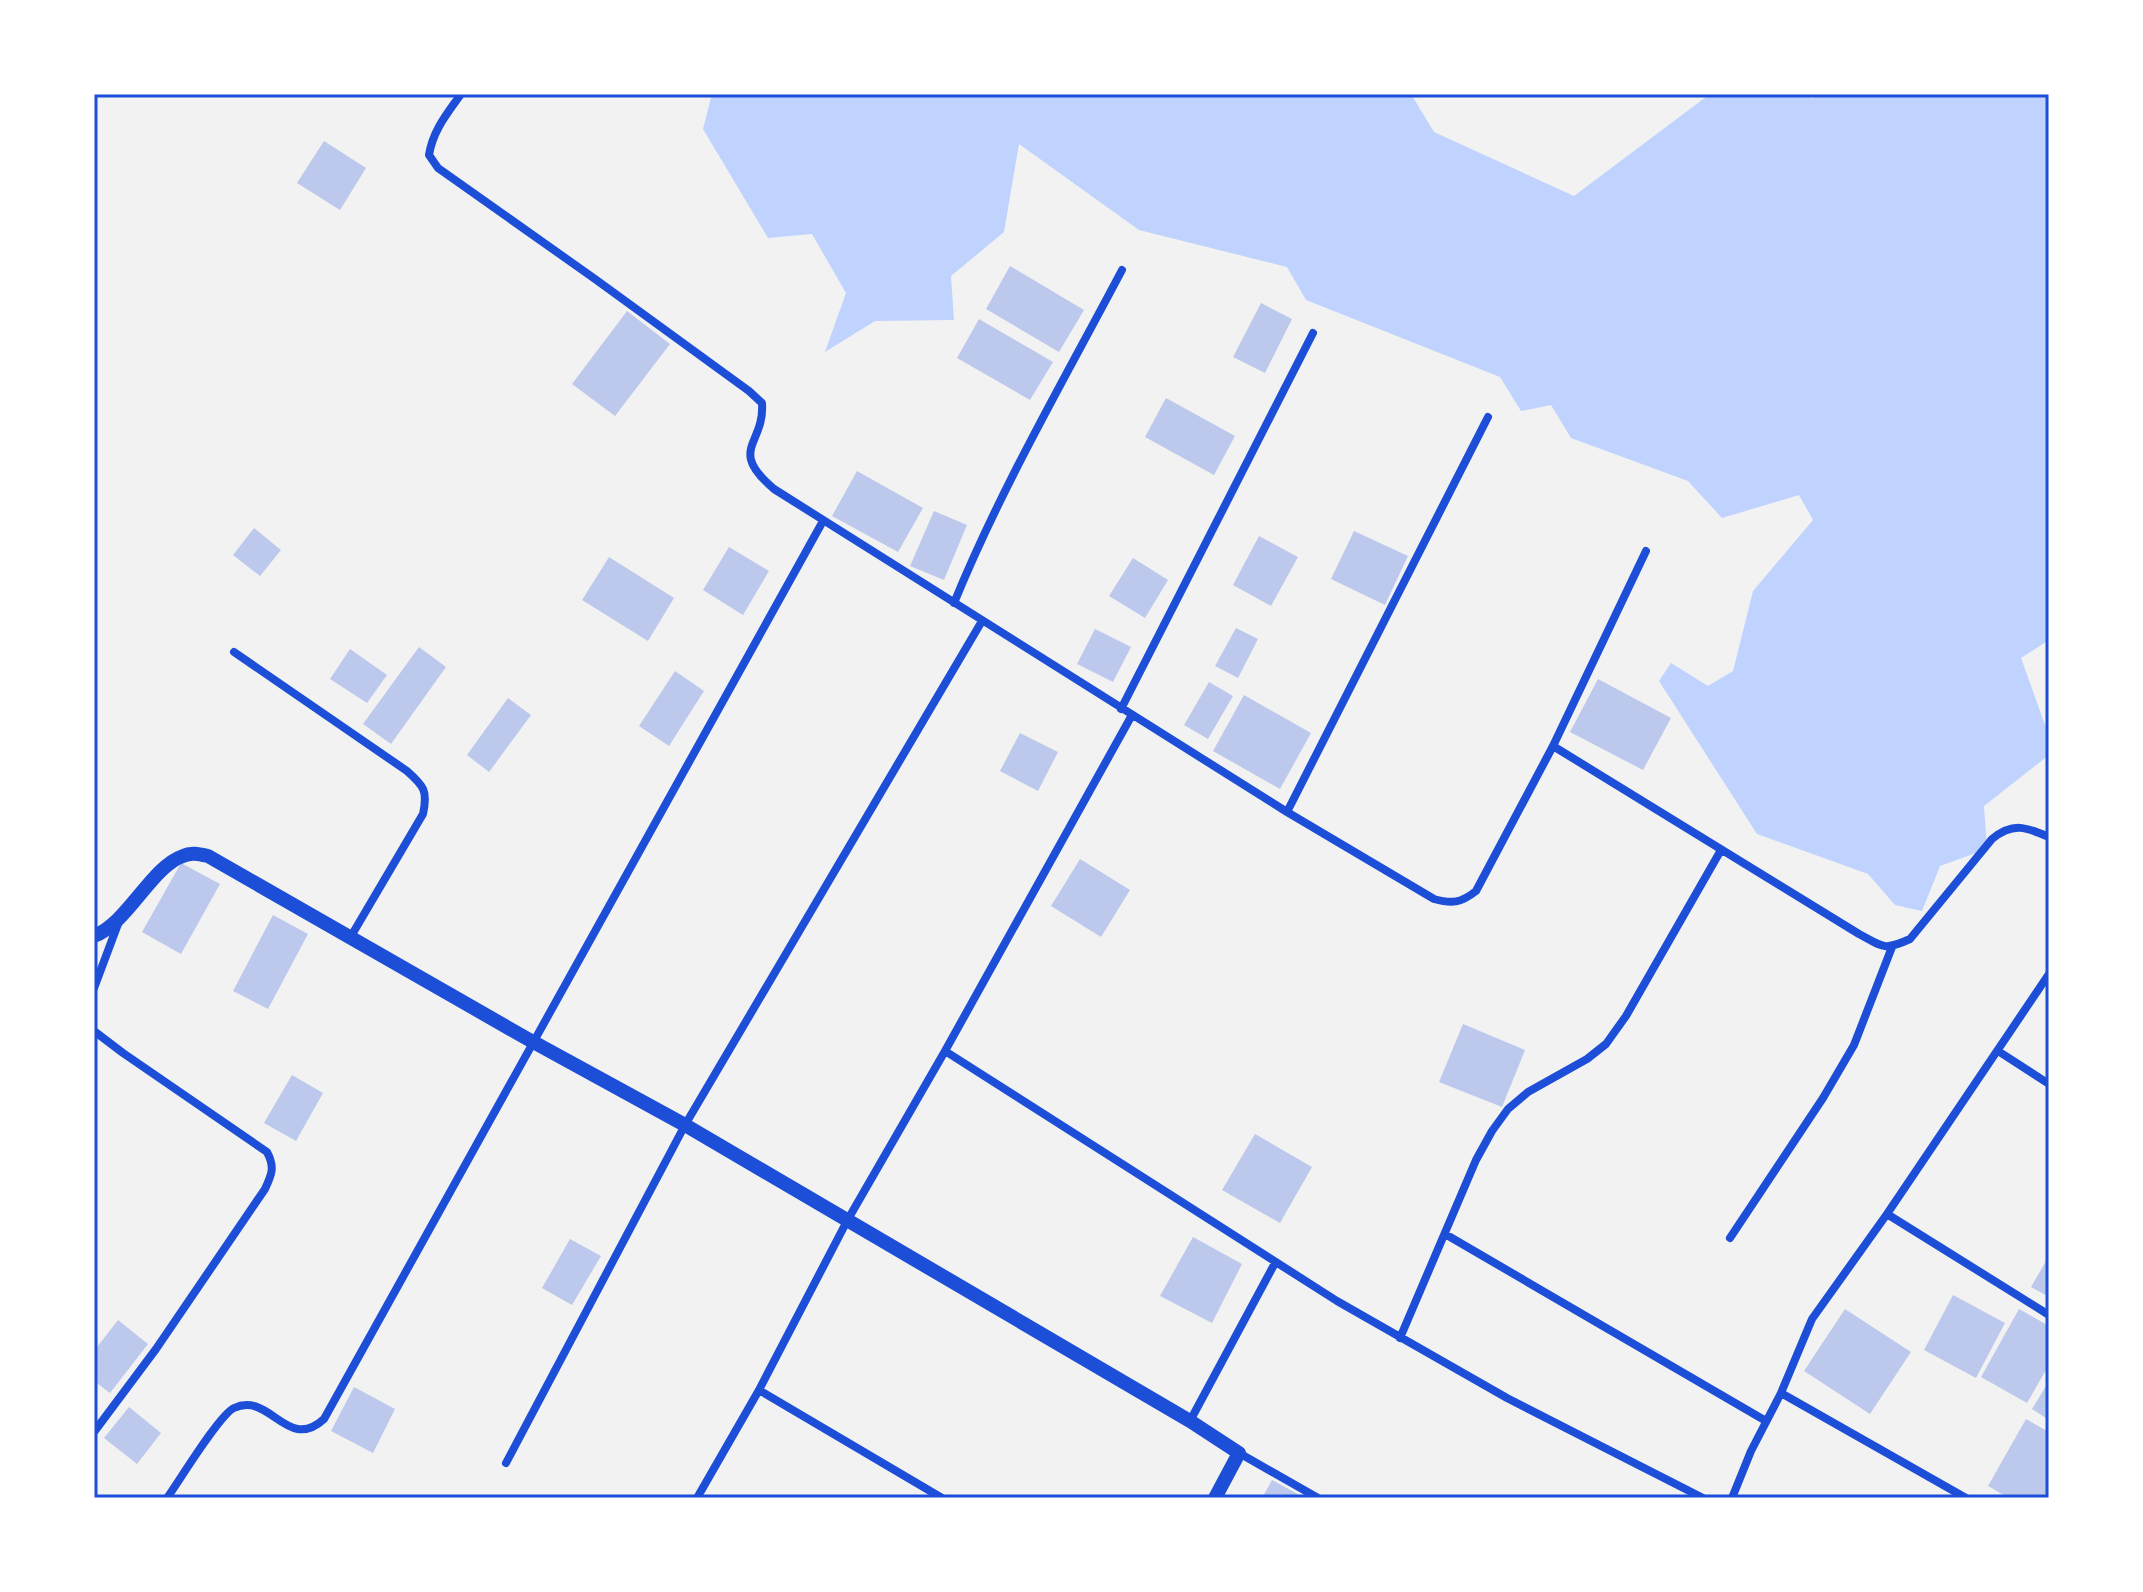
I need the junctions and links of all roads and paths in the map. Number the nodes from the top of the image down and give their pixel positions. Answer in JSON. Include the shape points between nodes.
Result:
{"nodes":[{"id":1,"x":461,"y":94,"type":"edge"},
{"id":2,"x":1122,"y":270,"type":"dead end"},
{"id":3,"x":1313,"y":333,"type":"dead end"},
{"id":4,"x":1488,"y":417,"type":"dead end"},
{"id":5,"x":823,"y":521,"type":"junction"},
{"id":6,"x":1646,"y":551,"type":"dead end"},
{"id":7,"x":954,"y":603,"type":"junction"},
{"id":8,"x":982,"y":621,"type":"junction"},
{"id":9,"x":234,"y":652,"type":"dead end"},
{"id":10,"x":1121,"y":709,"type":"junction"},
{"id":11,"x":1132,"y":715,"type":"junction"},
{"id":12,"x":1553,"y":746,"type":"junction"},
{"id":13,"x":1287,"y":812,"type":"junction"},
{"id":14,"x":2049,"y":837,"type":"edge"},
{"id":15,"x":1721,"y":850,"type":"junction"},
{"id":16,"x":121,"y":916,"type":"junction"},
{"id":17,"x":94,"y":936,"type":"edge"},
{"id":18,"x":350,"y":938,"type":"junction"},
{"id":19,"x":1892,"y":947,"type":"junction"},
{"id":20,"x":2049,"y":974,"type":"edge"},
{"id":21,"x":94,"y":988,"type":"edge"},
{"id":22,"x":94,"y":1031,"type":"edge"},
{"id":23,"x":535,"y":1042,"type":"junction"},
{"id":24,"x":945,"y":1051,"type":"junction"},
{"id":25,"x":1998,"y":1051,"type":"junction"},
{"id":26,"x":2049,"y":1084,"type":"edge"},
{"id":27,"x":685,"y":1125,"type":"junction"},
{"id":28,"x":1887,"y":1214,"type":"junction"},
{"id":29,"x":847,"y":1221,"type":"junction"},
{"id":30,"x":1445,"y":1234,"type":"junction"},
{"id":31,"x":1730,"y":1238,"type":"dead end"},
{"id":32,"x":1275,"y":1263,"type":"junction"},
{"id":33,"x":2049,"y":1315,"type":"edge"},
{"id":34,"x":1400,"y":1338,"type":"junction"},
{"id":35,"x":759,"y":1390,"type":"junction"},
{"id":36,"x":1781,"y":1393,"type":"junction"},
{"id":37,"x":1190,"y":1421,"type":"junction"},
{"id":38,"x":1766,"y":1421,"type":"junction"},
{"id":39,"x":94,"y":1432,"type":"edge"},
{"id":40,"x":1239,"y":1453,"type":"junction"},
{"id":41,"x":506,"y":1463,"type":"dead end"},
{"id":42,"x":167,"y":1498,"type":"edge"},
{"id":43,"x":697,"y":1498,"type":"edge"},
{"id":44,"x":942,"y":1498,"type":"edge"},
{"id":45,"x":1215,"y":1498,"type":"edge"},
{"id":46,"x":1318,"y":1498,"type":"edge"},
{"id":47,"x":1703,"y":1498,"type":"edge"},
{"id":48,"x":1732,"y":1498,"type":"edge"},
{"id":49,"x":1966,"y":1498,"type":"edge"}],
"edges":[{"from":1,"to":5,"type":"street","via":[[432,138],[429,155],[438,168],[749,391],[762,403],[763,418],[751,444],[758,476]]},
{"from":2,"to":7,"type":"street","via":[[981,540]]},
{"from":3,"to":10,"type":"street"},
{"from":4,"to":13,"type":"street"},
{"from":5,"to":7,"type":"street"},
{"from":5,"to":23,"type":"street"},
{"from":6,"to":12,"type":"street"},
{"from":7,"to":8,"type":"street"},
{"from":8,"to":10,"type":"street"},
{"from":8,"to":27,"type":"street"},
{"from":9,"to":18,"type":"street","via":[[407,771],[427,796],[423,814]]},
{"from":10,"to":11,"type":"street"},
{"from":11,"to":13,"type":"street"},
{"from":11,"to":24,"type":"street"},
{"from":12,"to":13,"type":"street","via":[[1476,891],[1463,901],[1434,899]]},
{"from":12,"to":15,"type":"street"},
{"from":14,"to":19,"type":"street","via":[[2020,827],[2001,831],[1910,939]]},
{"from":15,"to":19,"type":"street","via":[[1859,934]]},
{"from":15,"to":30,"type":"street","via":[[1606,1044],[1528,1092],[1492,1131]]},
{"from":16,"to":17,"type":"street"},
{"from":16,"to":18,"type":"street","via":[[170,862],[193,853],[208,856]]},
{"from":16,"to":21,"type":"street"},
{"from":18,"to":23,"type":"street"},
{"from":19,"to":31,"type":"street","via":[[1854,1045]]},
{"from":20,"to":25,"type":"street"},
{"from":22,"to":39,"type":"street","via":[[267,1152],[272,1162],[265,1189]]},
{"from":23,"to":27,"type":"street"},
{"from":23,"to":42,"type":"street","via":[[324,1419],[303,1431],[259,1407],[232,1409]]},
{"from":24,"to":29,"type":"street"},
{"from":24,"to":32,"type":"street"},
{"from":25,"to":26,"type":"street"},
{"from":25,"to":28,"type":"street"},
{"from":27,"to":29,"type":"street"},
{"from":27,"to":41,"type":"street"},
{"from":28,"to":33,"type":"street"},
{"from":28,"to":36,"type":"street","via":[[1812,1319]]},
{"from":29,"to":35,"type":"street"},
{"from":29,"to":37,"type":"street"},
{"from":30,"to":34,"type":"street"},
{"from":30,"to":38,"type":"street"},
{"from":32,"to":34,"type":"street"},
{"from":32,"to":37,"type":"street"},
{"from":34,"to":47,"type":"street"},
{"from":35,"to":43,"type":"street"},
{"from":35,"to":44,"type":"street"},
{"from":36,"to":38,"type":"street"},
{"from":36,"to":49,"type":"street"},
{"from":37,"to":40,"type":"street"},
{"from":38,"to":48,"type":"street"},
{"from":40,"to":45,"type":"street"},
{"from":40,"to":46,"type":"street"}]}
